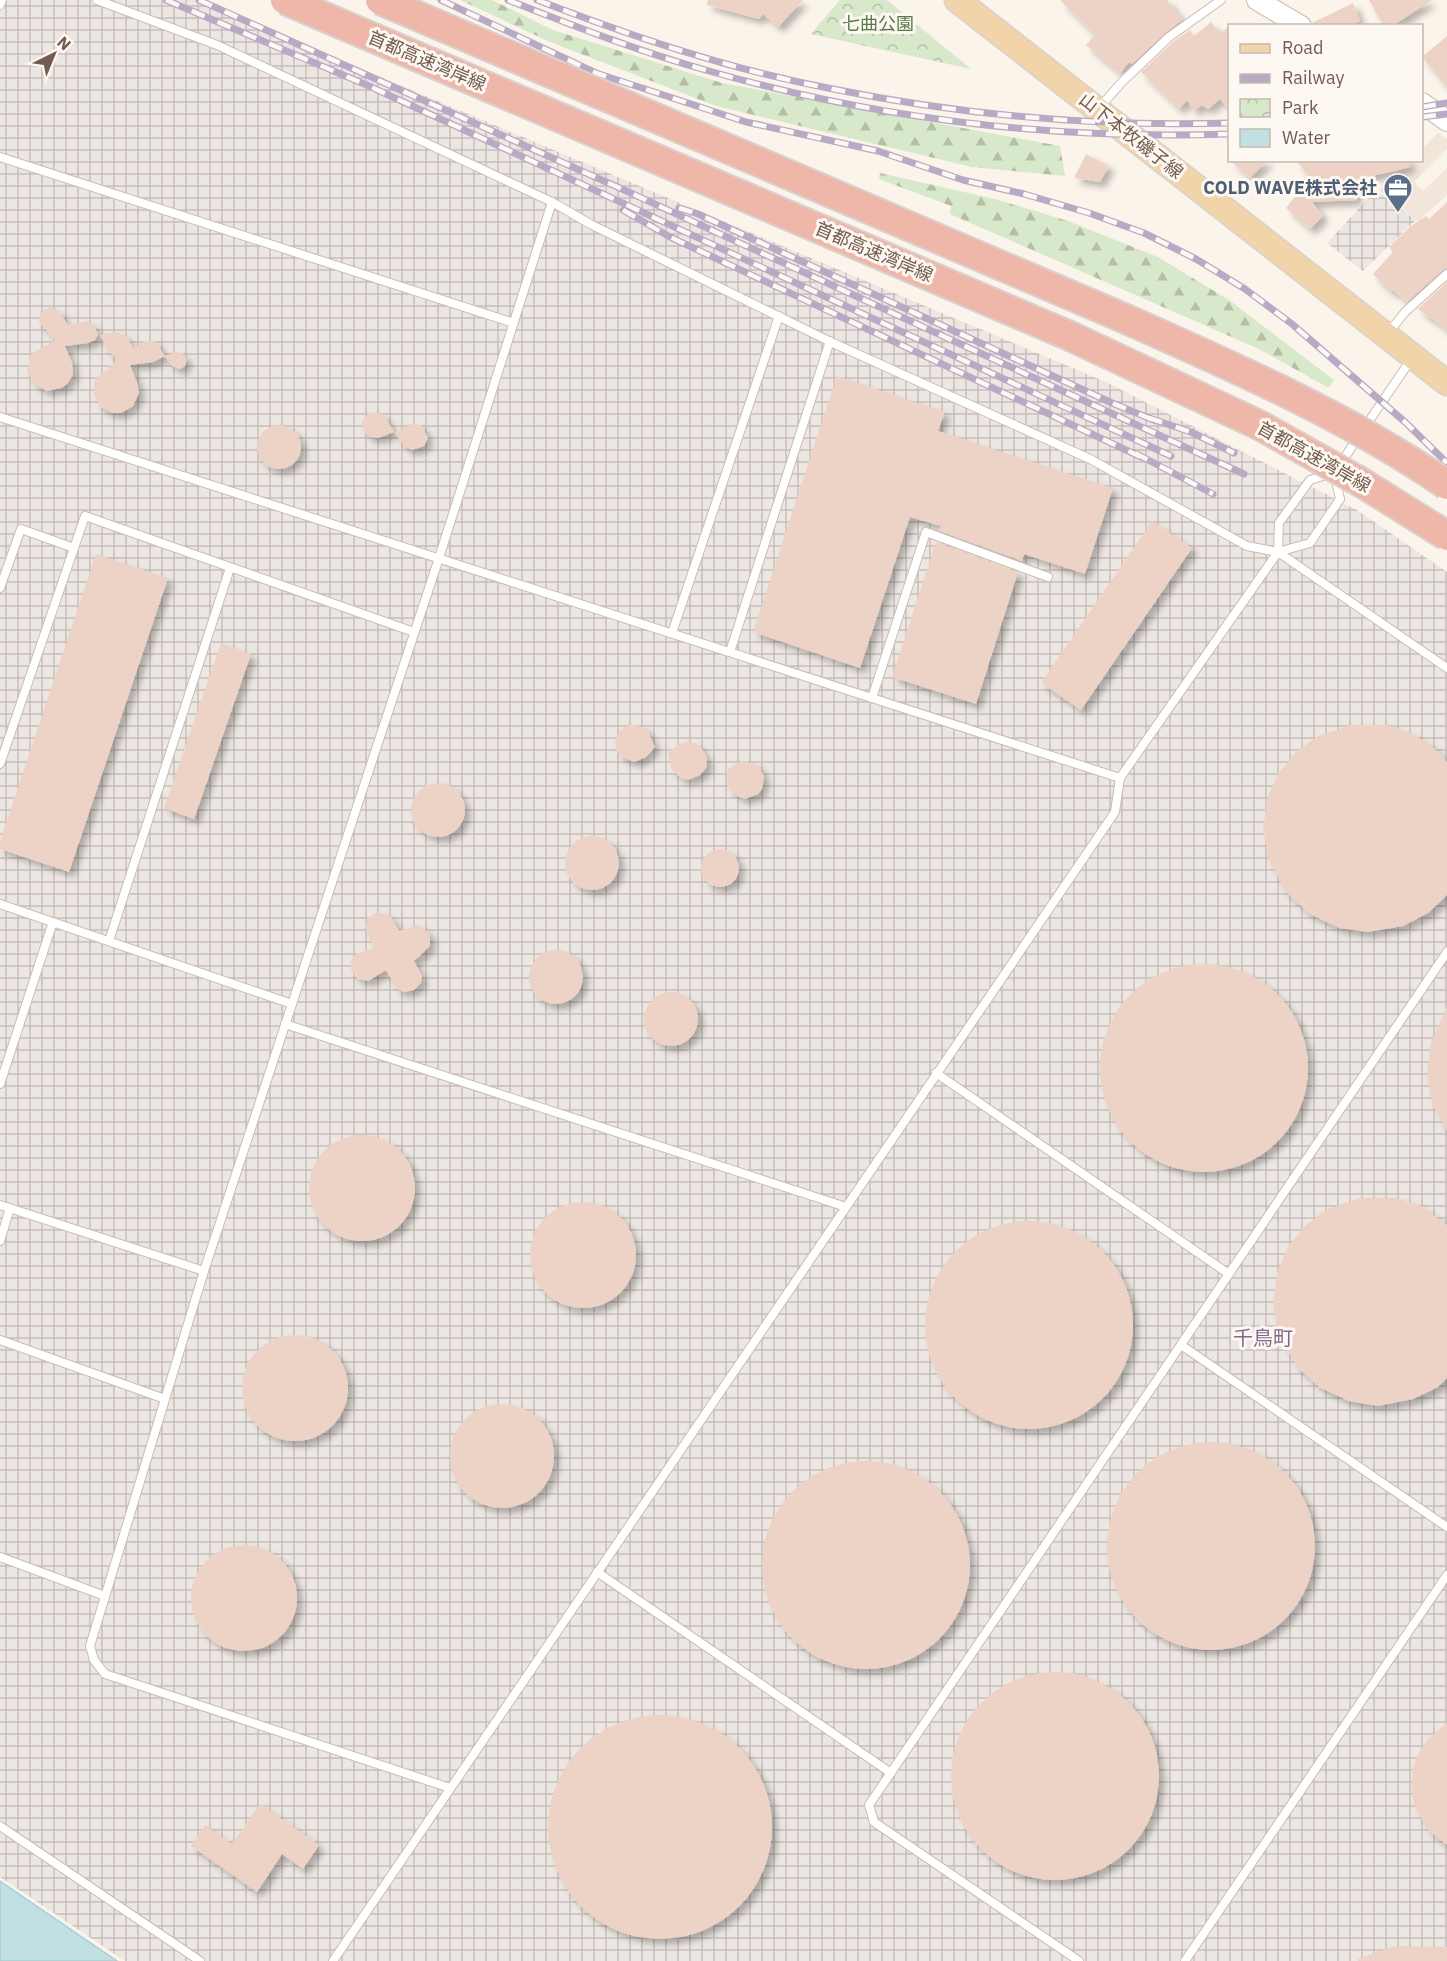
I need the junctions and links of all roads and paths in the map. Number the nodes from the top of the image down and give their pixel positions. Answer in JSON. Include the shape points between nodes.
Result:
{"nodes":[{"id":1,"x":2,"y":0,"type":"edge"},
{"id":2,"x":97,"y":0,"type":"edge"},
{"id":3,"x":285,"y":0,"type":"edge"},
{"id":4,"x":380,"y":0,"type":"edge"},
{"id":5,"x":957,"y":0,"type":"edge"},
{"id":6,"x":1221,"y":0,"type":"edge"},
{"id":7,"x":1257,"y":0,"type":"edge"},
{"id":8,"x":0,"y":5,"type":"edge"},
{"id":9,"x":1298,"y":24,"type":"edge"},
{"id":10,"x":1423,"y":104,"type":"edge"},
{"id":11,"x":1098,"y":110,"type":"junction"},
{"id":12,"x":1447,"y":121,"type":"edge"},
{"id":13,"x":0,"y":157,"type":"edge"},
{"id":14,"x":552,"y":202,"type":"junction"},
{"id":15,"x":1447,"y":273,"type":"edge"},
{"id":16,"x":779,"y":316,"type":"junction"},
{"id":17,"x":514,"y":323,"type":"junction"},
{"id":18,"x":1386,"y":336,"type":"junction"},
{"id":19,"x":830,"y":341,"type":"junction"},
{"id":20,"x":1413,"y":356,"type":"junction"},
{"id":21,"x":1447,"y":383,"type":"edge"},
{"id":22,"x":0,"y":417,"type":"edge"},
{"id":23,"x":1334,"y":473,"type":"junction"},
{"id":24,"x":1447,"y":485,"type":"edge"},
{"id":25,"x":1447,"y":537,"type":"edge"},
{"id":26,"x":74,"y":548,"type":"junction"},
{"id":27,"x":1278,"y":552,"type":"junction"},
{"id":28,"x":439,"y":558,"type":"junction"},
{"id":29,"x":230,"y":567,"type":"junction"},
{"id":30,"x":1048,"y":577,"type":"dead end"},
{"id":31,"x":0,"y":588,"type":"edge"},
{"id":32,"x":414,"y":632,"type":"junction"},
{"id":33,"x":672,"y":633,"type":"junction"},
{"id":34,"x":730,"y":652,"type":"junction"},
{"id":35,"x":1447,"y":668,"type":"edge"},
{"id":36,"x":872,"y":698,"type":"junction"},
{"id":37,"x":0,"y":764,"type":"edge"},
{"id":38,"x":1120,"y":778,"type":"junction"},
{"id":39,"x":0,"y":904,"type":"edge"},
{"id":40,"x":53,"y":922,"type":"junction"},
{"id":41,"x":109,"y":941,"type":"junction"},
{"id":42,"x":1447,"y":952,"type":"edge"},
{"id":43,"x":292,"y":1005,"type":"junction"},
{"id":44,"x":285,"y":1024,"type":"junction"},
{"id":45,"x":936,"y":1073,"type":"junction"},
{"id":46,"x":0,"y":1084,"type":"edge"},
{"id":47,"x":0,"y":1205,"type":"edge"},
{"id":48,"x":846,"y":1207,"type":"junction"},
{"id":49,"x":10,"y":1208,"type":"junction"},
{"id":50,"x":0,"y":1241,"type":"edge"},
{"id":51,"x":204,"y":1271,"type":"junction"},
{"id":52,"x":1229,"y":1274,"type":"junction"},
{"id":53,"x":0,"y":1340,"type":"edge"},
{"id":54,"x":1181,"y":1345,"type":"junction"},
{"id":55,"x":165,"y":1399,"type":"junction"},
{"id":56,"x":1447,"y":1527,"type":"edge"},
{"id":57,"x":0,"y":1557,"type":"edge"},
{"id":58,"x":597,"y":1572,"type":"junction"},
{"id":59,"x":1447,"y":1575,"type":"edge"},
{"id":60,"x":105,"y":1596,"type":"junction"},
{"id":61,"x":891,"y":1773,"type":"junction"},
{"id":62,"x":450,"y":1788,"type":"junction"},
{"id":63,"x":0,"y":1826,"type":"edge"},
{"id":64,"x":200,"y":1961,"type":"edge"},
{"id":65,"x":333,"y":1961,"type":"edge"},
{"id":66,"x":1079,"y":1961,"type":"edge"},
{"id":67,"x":1185,"y":1961,"type":"edge"}],
"edges":[{"from":1,"to":8,"type":"lane"},
{"from":2,"to":14,"type":"lane","via":[[217,45]]},
{"from":3,"to":25,"type":"highway","name":"首都高速湾岸線","bridge":true,"via":[[1070,336],[1261,426]]},
{"from":4,"to":24,"type":"highway","name":"首都高速湾岸線","bridge":true,"via":[[1206,355],[1352,426]]},
{"from":5,"to":11,"type":"main road","name":"山下本牧磯子線"},
{"from":6,"to":11,"type":"lane","via":[[1168,37]]},
{"from":7,"to":9,"type":"street"},
{"from":10,"to":12,"type":"street"},
{"from":11,"to":18,"type":"main road","name":"山下本牧磯子線"},
{"from":13,"to":17,"type":"lane"},
{"from":14,"to":16,"type":"lane"},
{"from":14,"to":17,"type":"lane"},
{"from":15,"to":18,"type":"lane","via":[[1405,312]]},
{"from":16,"to":19,"type":"lane"},
{"from":16,"to":33,"type":"lane"},
{"from":17,"to":28,"type":"lane"},
{"from":18,"to":20,"type":"main road","name":"山下本牧磯子線"},
{"from":19,"to":27,"type":"lane","via":[[1090,459],[1247,546]]},
{"from":19,"to":34,"type":"lane"},
{"from":20,"to":21,"type":"main road","name":"山下本牧磯子線"},
{"from":20,"to":23,"type":"lane"},
{"from":22,"to":28,"type":"lane"},
{"from":23,"to":27,"type":"lane","via":[[1310,480],[1279,523]]},
{"from":23,"to":27,"type":"lane","via":[[1340,499],[1310,543]]},
{"from":26,"to":29,"type":"lane","via":[[85,516]]},
{"from":26,"to":31,"type":"lane","via":[[21,529]]},
{"from":26,"to":37,"type":"lane"},
{"from":27,"to":35,"type":"lane"},
{"from":27,"to":38,"type":"lane"},
{"from":28,"to":32,"type":"lane"},
{"from":28,"to":33,"type":"lane"},
{"from":29,"to":32,"type":"lane"},
{"from":29,"to":41,"type":"lane"},
{"from":30,"to":36,"type":"lane","via":[[926,532]]},
{"from":32,"to":43,"type":"lane"},
{"from":33,"to":34,"type":"lane"},
{"from":34,"to":36,"type":"lane"},
{"from":36,"to":38,"type":"lane"},
{"from":38,"to":45,"type":"lane","via":[[1115,812]]},
{"from":39,"to":40,"type":"lane"},
{"from":40,"to":41,"type":"lane"},
{"from":40,"to":46,"type":"lane"},
{"from":41,"to":43,"type":"lane"},
{"from":42,"to":52,"type":"lane"},
{"from":43,"to":44,"type":"lane"},
{"from":44,"to":48,"type":"lane"},
{"from":44,"to":51,"type":"lane"},
{"from":45,"to":48,"type":"lane"},
{"from":45,"to":52,"type":"lane"},
{"from":47,"to":49,"type":"lane"},
{"from":48,"to":58,"type":"lane"},
{"from":49,"to":50,"type":"lane"},
{"from":49,"to":51,"type":"lane"},
{"from":51,"to":55,"type":"lane"},
{"from":52,"to":54,"type":"lane"},
{"from":53,"to":55,"type":"lane"},
{"from":54,"to":56,"type":"lane"},
{"from":54,"to":61,"type":"lane"},
{"from":55,"to":60,"type":"lane"},
{"from":57,"to":60,"type":"lane"},
{"from":58,"to":61,"type":"lane"},
{"from":58,"to":62,"type":"lane"},
{"from":59,"to":67,"type":"lane"},
{"from":60,"to":62,"type":"lane","via":[[90,1646],[94,1660],[105,1674]]},
{"from":61,"to":66,"type":"lane","via":[[869,1805],[874,1822]]},
{"from":62,"to":65,"type":"lane"},
{"from":63,"to":64,"type":"lane"}]}
